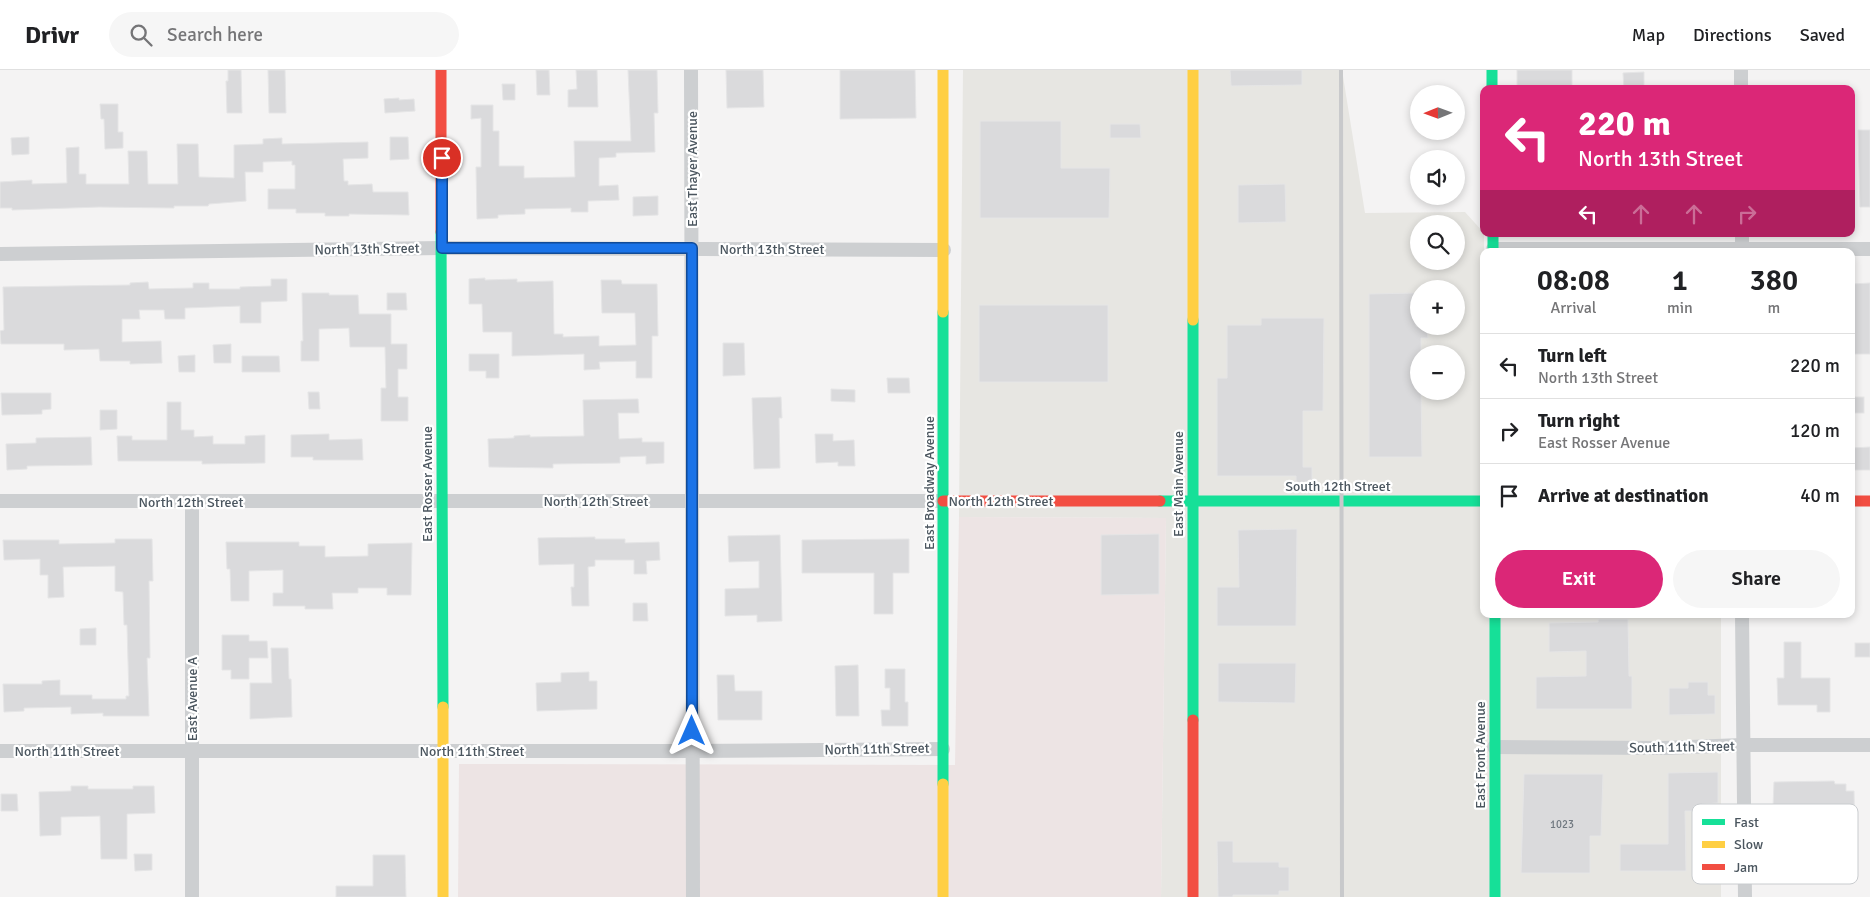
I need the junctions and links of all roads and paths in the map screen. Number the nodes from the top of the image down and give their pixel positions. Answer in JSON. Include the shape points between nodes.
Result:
{"nodes":[{"id":1,"x":442,"y":70,"type":"edge"},
{"id":2,"x":691,"y":70,"type":"edge"},
{"id":3,"x":943,"y":70,"type":"edge"},
{"id":4,"x":1193,"y":70,"type":"edge"},
{"id":5,"x":1492,"y":70,"type":"edge"},
{"id":6,"x":1741,"y":70,"type":"edge"},
{"id":7,"x":1492,"y":85,"type":"edge"},
{"id":8,"x":1741,"y":85,"type":"edge"},
{"id":9,"x":442,"y":248,"type":"junction"},
{"id":10,"x":692,"y":248,"type":"junction"},
{"id":11,"x":1855,"y":249,"type":"edge"},
{"id":12,"x":1870,"y":249,"type":"edge"},
{"id":13,"x":944,"y":250,"type":"junction"},
{"id":14,"x":0,"y":254,"type":"edge"},
{"id":15,"x":0,"y":501,"type":"edge"},
{"id":16,"x":442,"y":501,"type":"junction"},
{"id":17,"x":943,"y":501,"type":"junction"},
{"id":18,"x":1193,"y":501,"type":"junction"},
{"id":19,"x":1480,"y":501,"type":"edge"},
{"id":20,"x":1855,"y":501,"type":"edge"},
{"id":21,"x":1870,"y":501,"type":"edge"},
{"id":22,"x":192,"y":502,"type":"junction"},
{"id":23,"x":693,"y":502,"type":"junction"},
{"id":24,"x":1495,"y":618,"type":"edge"},
{"id":25,"x":1742,"y":618,"type":"edge"},
{"id":26,"x":1742,"y":745,"type":"junction"},
{"id":27,"x":1870,"y":746,"type":"edge"},
{"id":28,"x":1494,"y":747,"type":"junction"},
{"id":29,"x":943,"y":749,"type":"junction"},
{"id":30,"x":0,"y":751,"type":"edge"},
{"id":31,"x":693,"y":751,"type":"junction"},
{"id":32,"x":192,"y":752,"type":"junction"},
{"id":33,"x":443,"y":752,"type":"junction"},
{"id":34,"x":1743,"y":804,"type":"edge"},
{"id":35,"x":1745,"y":884,"type":"edge"},
{"id":36,"x":192,"y":897,"type":"edge"},
{"id":37,"x":443,"y":897,"type":"edge"},
{"id":38,"x":693,"y":897,"type":"edge"},
{"id":39,"x":944,"y":897,"type":"edge"},
{"id":40,"x":1193,"y":897,"type":"edge"},
{"id":41,"x":1495,"y":897,"type":"edge"},
{"id":42,"x":1745,"y":897,"type":"edge"}],
"edges":[{"from":1,"to":9,"type":"street","name":"East Rosser Avenue"},
{"from":2,"to":10,"type":"street","name":"East Thayer Avenue"},
{"from":3,"to":13,"type":"street","name":"East Broadway Avenue"},
{"from":4,"to":18,"type":"street","name":"East Main Avenue"},
{"from":5,"to":7,"type":"street"},
{"from":6,"to":8,"type":"street"},
{"from":9,"to":10,"type":"street","name":"North 13th Street"},
{"from":9,"to":14,"type":"street","name":"North 13th Street"},
{"from":9,"to":16,"type":"street","name":"East Rosser Avenue"},
{"from":10,"to":13,"type":"street","name":"North 13th Street"},
{"from":10,"to":23,"type":"street","name":"East Thayer Avenue"},
{"from":11,"to":12,"type":"street"},
{"from":13,"to":17,"type":"street","name":"East Broadway Avenue"},
{"from":15,"to":22,"type":"street","name":"North 12th Street"},
{"from":16,"to":22,"type":"street","name":"North 12th Street"},
{"from":16,"to":23,"type":"street","name":"North 12th Street"},
{"from":16,"to":33,"type":"street","name":"East Rosser Avenue"},
{"from":17,"to":18,"type":"street","name":"North 12th Street"},
{"from":17,"to":23,"type":"street","name":"North 12th Street"},
{"from":17,"to":29,"type":"street","name":"East Broadway Avenue"},
{"from":18,"to":19,"type":"street","name":"South 12th Street"},
{"from":18,"to":40,"type":"street","name":"East Main Avenue"},
{"from":20,"to":21,"type":"street"},
{"from":22,"to":32,"type":"street","name":"East Avenue A"},
{"from":23,"to":31,"type":"street","name":"East Thayer Avenue"},
{"from":24,"to":28,"type":"street","name":"East Front Avenue"},
{"from":25,"to":26,"type":"street"},
{"from":26,"to":27,"type":"street","name":"South 11th Street"},
{"from":26,"to":28,"type":"street","name":"South 11th Street"},
{"from":26,"to":34,"type":"street"},
{"from":28,"to":41,"type":"street","name":"East Front Avenue"},
{"from":29,"to":31,"type":"street","name":"North 11th Street"},
{"from":29,"to":39,"type":"street","name":"East Broadway Avenue"},
{"from":30,"to":32,"type":"street","name":"North 11th Street"},
{"from":31,"to":33,"type":"street","name":"North 11th Street"},
{"from":31,"to":38,"type":"street","name":"East Thayer Avenue"},
{"from":32,"to":33,"type":"street","name":"North 11th Street"},
{"from":32,"to":36,"type":"street","name":"East Avenue A"},
{"from":33,"to":37,"type":"street","name":"East Rosser Avenue"},
{"from":35,"to":42,"type":"street"}]}
